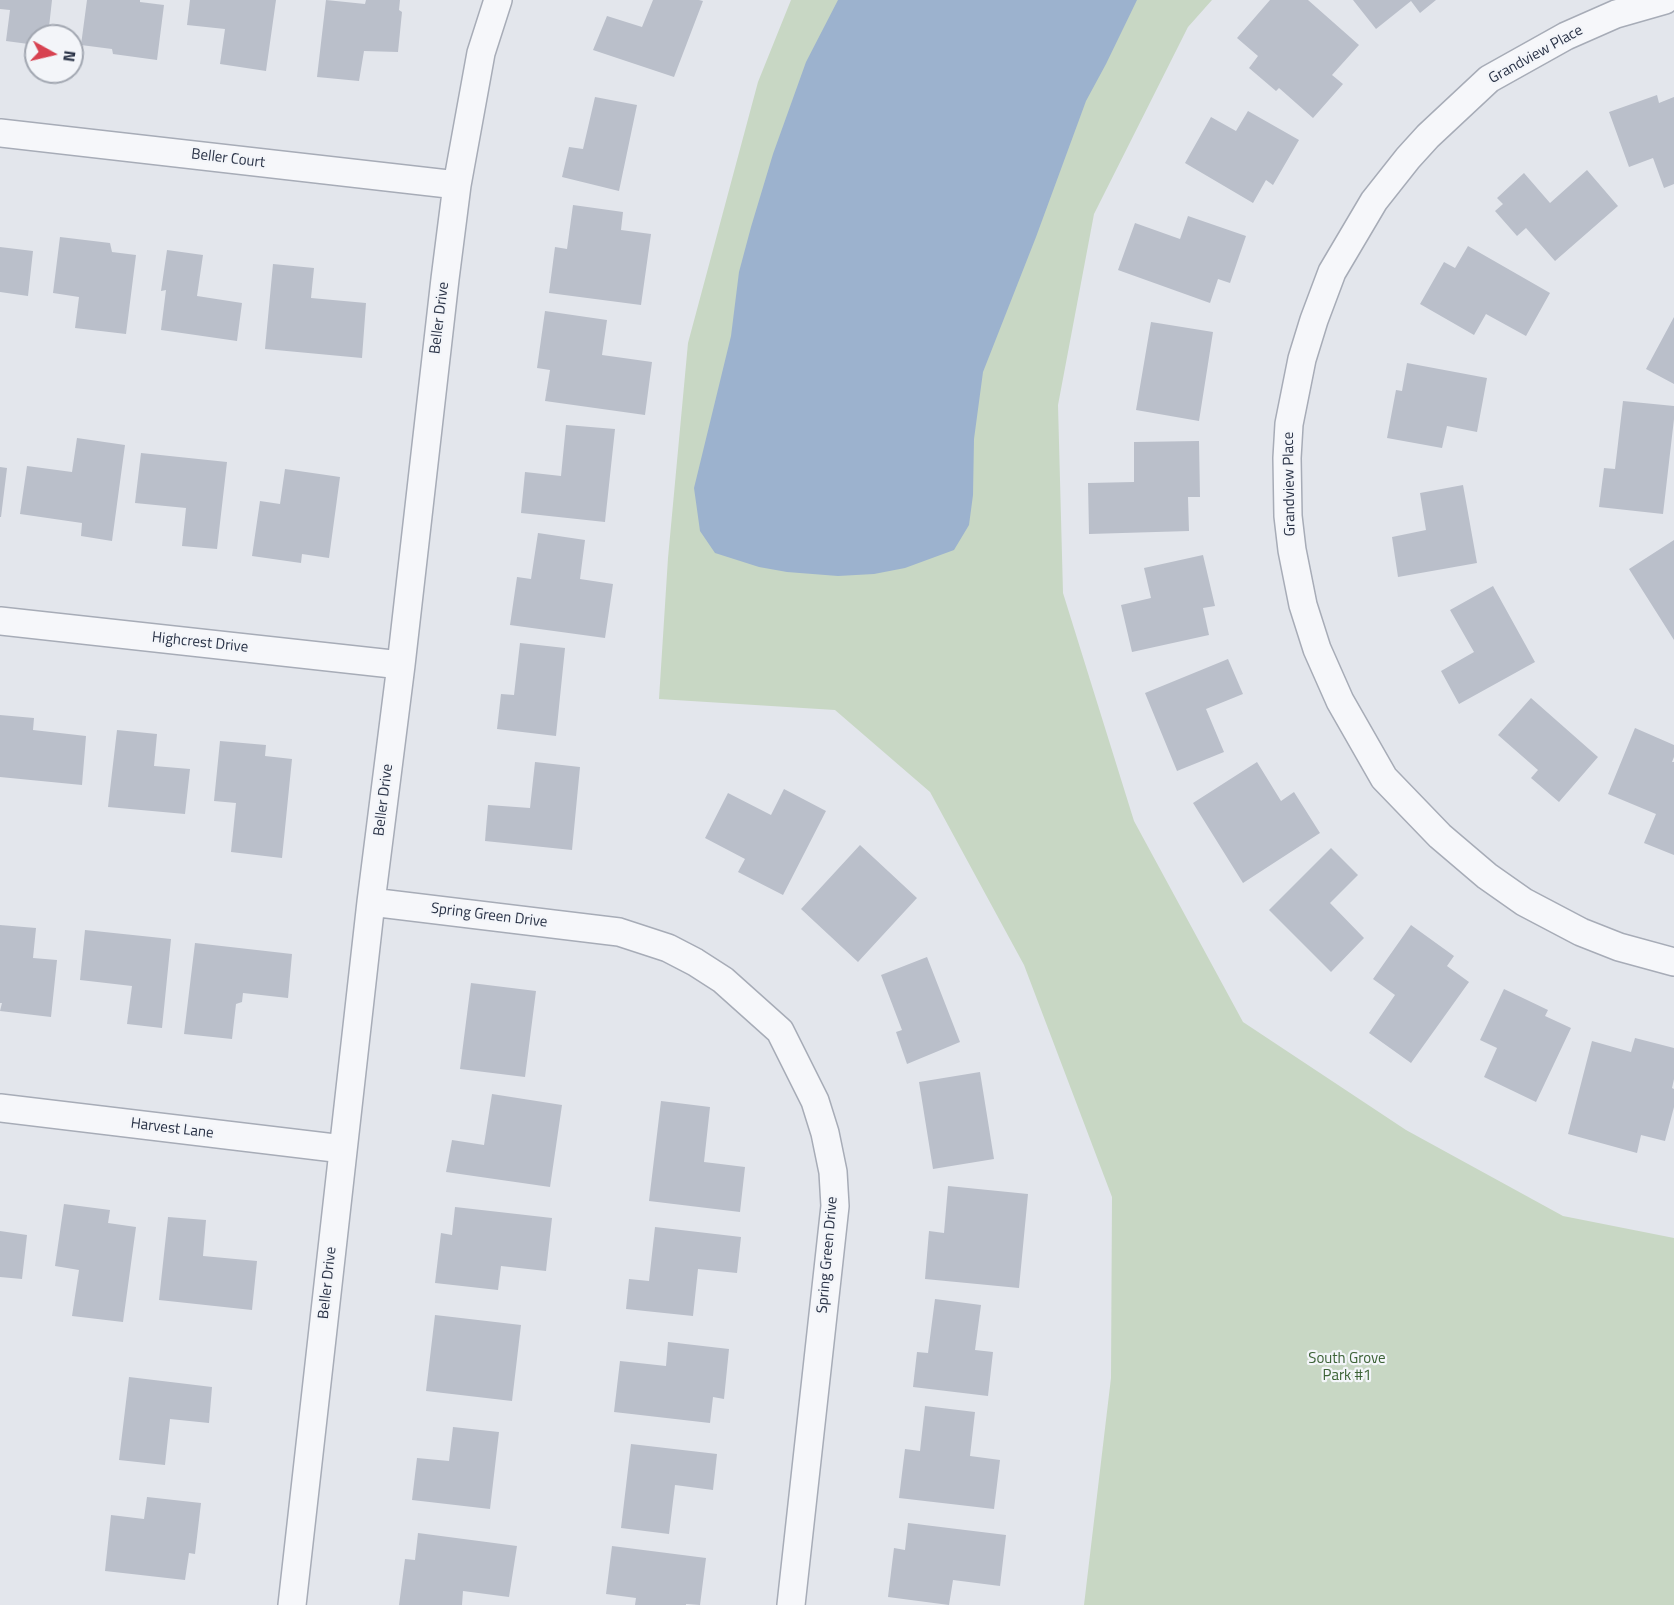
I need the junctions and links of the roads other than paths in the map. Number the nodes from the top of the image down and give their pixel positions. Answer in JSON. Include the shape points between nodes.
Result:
{"nodes":[{"id":1,"x":498,"y":0,"type":"edge"},
{"id":2,"x":1665,"y":0,"type":"edge"},
{"id":3,"x":0,"y":133,"type":"edge"},
{"id":4,"x":457,"y":185,"type":"junction"},
{"id":5,"x":0,"y":621,"type":"edge"},
{"id":6,"x":401,"y":665,"type":"junction"},
{"id":7,"x":371,"y":902,"type":"junction"},
{"id":8,"x":1674,"y":962,"type":"edge"},
{"id":9,"x":0,"y":1108,"type":"edge"},
{"id":10,"x":343,"y":1149,"type":"junction"},
{"id":11,"x":292,"y":1605,"type":"edge"},
{"id":12,"x":791,"y":1605,"type":"edge"}],
"edges":[{"from":1,"to":4,"type":"street","name":"Beller Drive","via":[[481,53]]},
{"from":2,"to":8,"type":"street","name":"Grandview Place","via":[[1616,14],[1566,36],[1489,79],[1408,158],[1374,201],[1332,272],[1302,359],[1289,424],[1287,458],[1288,516],[1303,605],[1340,701],[1384,778],[1440,836],[1524,902],[1581,932]]},
{"from":3,"to":4,"type":"street","name":"Beller Court"},
{"from":4,"to":6,"type":"street","name":"Beller Drive"},
{"from":5,"to":6,"type":"street","name":"Highcrest Drive"},
{"from":6,"to":7,"type":"street","name":"Beller Drive"},
{"from":7,"to":10,"type":"street","name":"Beller Drive"},
{"from":7,"to":12,"type":"street","name":"Spring Green Drive","via":[[619,932],[668,948],[695,962],[723,980],[780,1031],[815,1101],[825,1132],[835,1206]]},
{"from":9,"to":10,"type":"street","name":"Harvest Lane"},
{"from":10,"to":11,"type":"street","name":"Beller Drive"}]}
